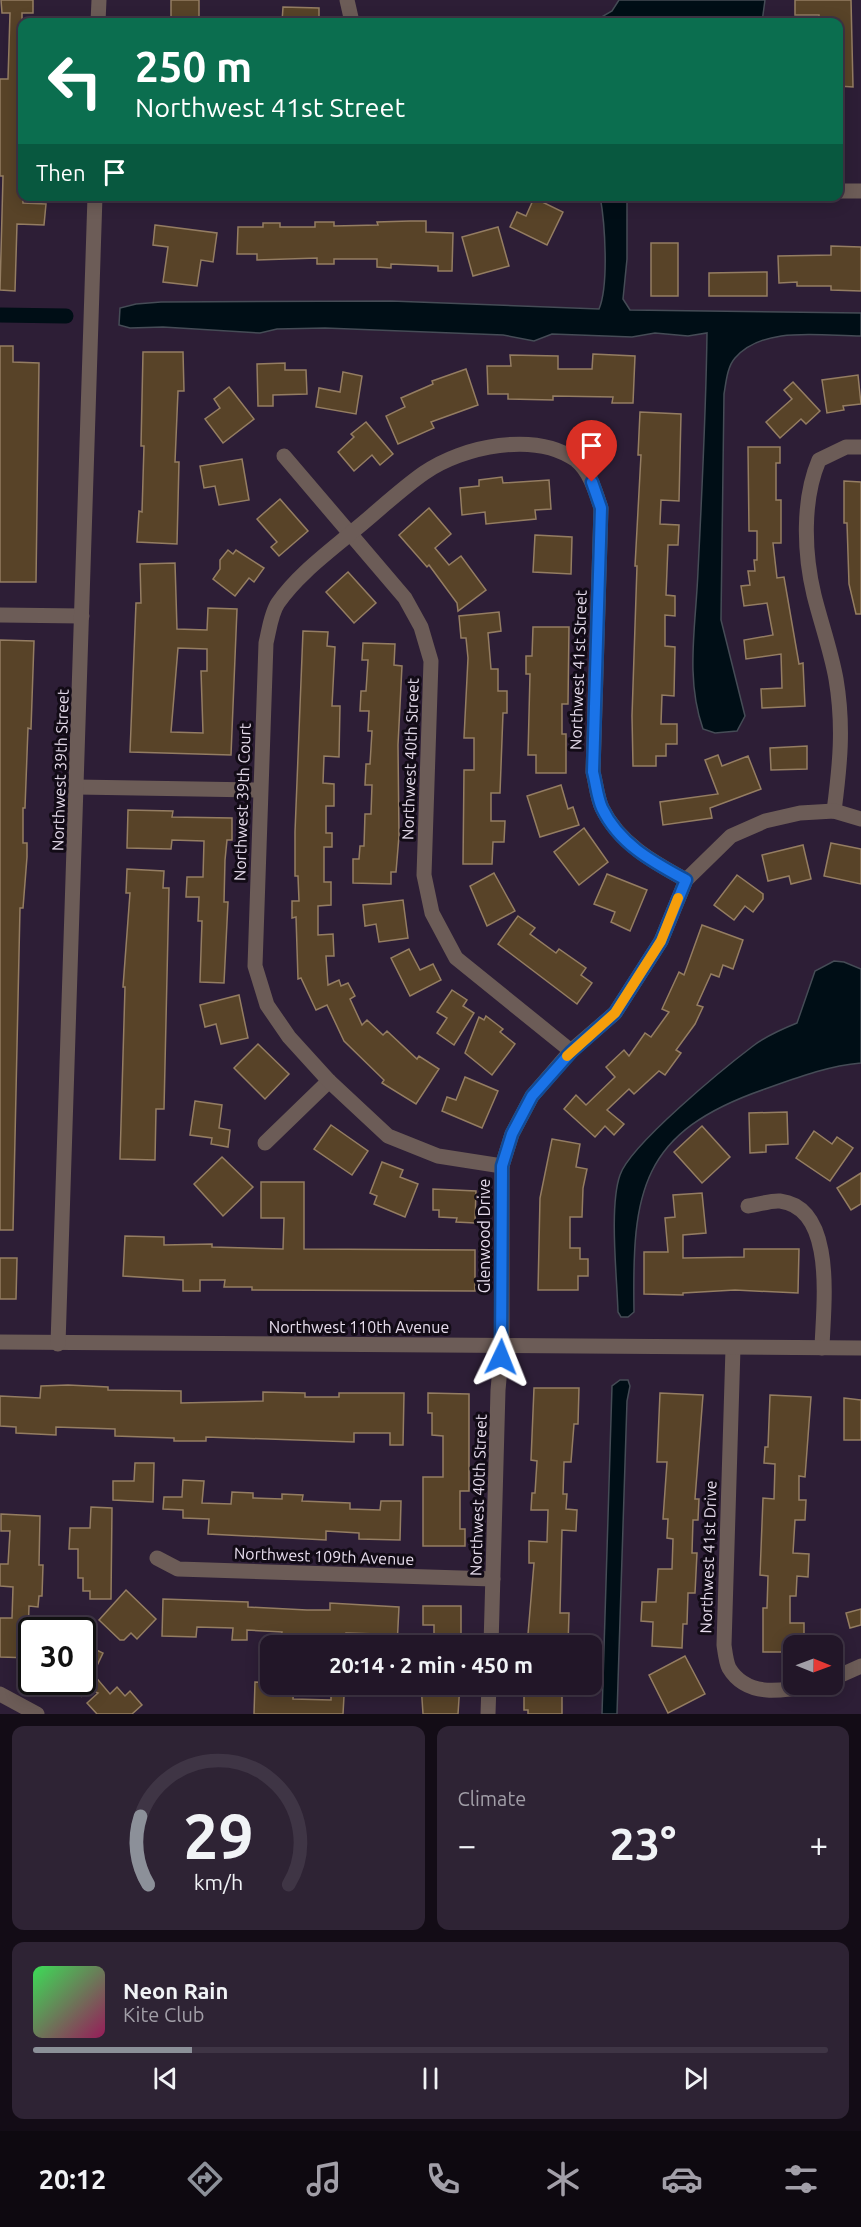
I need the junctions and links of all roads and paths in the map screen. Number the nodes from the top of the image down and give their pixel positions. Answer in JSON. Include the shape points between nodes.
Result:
{"nodes":[{"id":1,"x":99,"y":0,"type":"edge"},
{"id":2,"x":347,"y":0,"type":"edge"},
{"id":3,"x":98,"y":18,"type":"edge"},
{"id":4,"x":351,"y":18,"type":"edge"},
{"id":5,"x":843,"y":191,"type":"edge"},
{"id":6,"x":861,"y":191,"type":"edge"},
{"id":7,"x":95,"y":201,"type":"edge"},
{"id":8,"x":861,"y":447,"type":"edge"},
{"id":9,"x":284,"y":456,"type":"dead end"},
{"id":10,"x":578,"y":461,"type":"joint"},
{"id":11,"x":350,"y":534,"type":"junction"},
{"id":12,"x":0,"y":615,"type":"edge"},
{"id":13,"x":82,"y":616,"type":"junction"},
{"id":14,"x":77,"y":787,"type":"junction"},
{"id":15,"x":260,"y":790,"type":"junction"},
{"id":16,"x":834,"y":811,"type":"junction"},
{"id":17,"x":861,"y":819,"type":"edge"},
{"id":18,"x":686,"y":880,"type":"junction"},
{"id":19,"x":571,"y":1052,"type":"junction"},
{"id":20,"x":329,"y":1081,"type":"junction"},
{"id":21,"x":265,"y":1143,"type":"dead end"},
{"id":22,"x":502,"y":1166,"type":"junction"},
{"id":23,"x":748,"y":1206,"type":"dead end"},
{"id":24,"x":0,"y":1342,"type":"edge"},
{"id":25,"x":58,"y":1344,"type":"junction"},
{"id":26,"x":502,"y":1346,"type":"junction"},
{"id":27,"x":733,"y":1348,"type":"junction"},
{"id":28,"x":822,"y":1348,"type":"junction"},
{"id":29,"x":861,"y":1348,"type":"edge"},
{"id":30,"x":157,"y":1558,"type":"dead end"},
{"id":31,"x":493,"y":1579,"type":"junction"},
{"id":32,"x":491,"y":1635,"type":"edge"},
{"id":33,"x":861,"y":1666,"type":"edge"},
{"id":34,"x":843,"y":1674,"type":"edge"},
{"id":35,"x":783,"y":1691,"type":"edge"},
{"id":36,"x":0,"y":1694,"type":"edge"},
{"id":37,"x":489,"y":1695,"type":"edge"},
{"id":38,"x":37,"y":1714,"type":"edge"},
{"id":39,"x":488,"y":1714,"type":"edge"}],
"edges":[{"from":1,"to":3,"type":"street"},
{"from":2,"to":4,"type":"street"},
{"from":5,"to":6,"type":"street"},
{"from":7,"to":13,"type":"street","name":"Northwest 39th Street"},
{"from":8,"to":16,"type":"street","via":[[846,447],[819,460],[810,482],[807,529],[813,592],[836,679],[842,750]]},
{"from":9,"to":11,"type":"street","name":"Northwest 40th Street"},
{"from":10,"to":11,"type":"street","name":"Northwest 39th Court","via":[[556,450],[524,446],[461,454],[425,472]]},
{"from":10,"to":18,"type":"street","name":"Northwest 41st Street","via":[[592,482],[601,508],[593,772],[602,807],[620,834],[643,857]]},
{"from":11,"to":15,"type":"street","name":"Northwest 39th Court","via":[[299,578],[276,605],[266,643]]},
{"from":11,"to":19,"type":"street","name":"Northwest 40th Street","via":[[405,598],[421,627],[431,661],[424,875],[432,913],[456,958]]},
{"from":12,"to":13,"type":"street"},
{"from":13,"to":14,"type":"street","name":"Northwest 39th Street"},
{"from":14,"to":15,"type":"street"},
{"from":14,"to":25,"type":"street","name":"Northwest 39th Street"},
{"from":15,"to":20,"type":"street","name":"Northwest 39th Court","via":[[255,966],[267,1005],[289,1037]]},
{"from":16,"to":17,"type":"street","name":"Glenwood Drive"},
{"from":16,"to":18,"type":"street","name":"Glenwood Drive","via":[[765,821],[731,836]]},
{"from":18,"to":19,"type":"street","name":"Glenwood Drive","via":[[661,941],[615,1013]]},
{"from":19,"to":22,"type":"street","name":"Glenwood Drive","via":[[532,1096],[512,1134]]},
{"from":20,"to":21,"type":"street"},
{"from":20,"to":22,"type":"street","name":"Northwest 39th Court","via":[[388,1136],[438,1155]]},
{"from":22,"to":26,"type":"street","name":"Glenwood Drive"},
{"from":23,"to":28,"type":"street","via":[[780,1201],[813,1222],[822,1247]]},
{"from":24,"to":25,"type":"street","name":"Northwest 110th Avenue"},
{"from":25,"to":26,"type":"street","name":"Northwest 110th Avenue"},
{"from":26,"to":27,"type":"street","name":"Northwest 110th Avenue"},
{"from":26,"to":31,"type":"street","name":"Northwest 40th Street"},
{"from":27,"to":28,"type":"street","name":"Northwest 110th Avenue"},
{"from":27,"to":35,"type":"street","name":"Northwest 41st Drive","via":[[724,1645],[729,1667],[747,1686]]},
{"from":28,"to":29,"type":"street","name":"Northwest 110th Avenue"},
{"from":30,"to":31,"type":"street","name":"Northwest 109th Avenue","via":[[178,1569]]},
{"from":31,"to":32,"type":"street","name":"Northwest 40th Street"},
{"from":33,"to":34,"type":"street"},
{"from":36,"to":38,"type":"street"},
{"from":37,"to":39,"type":"street"}]}
